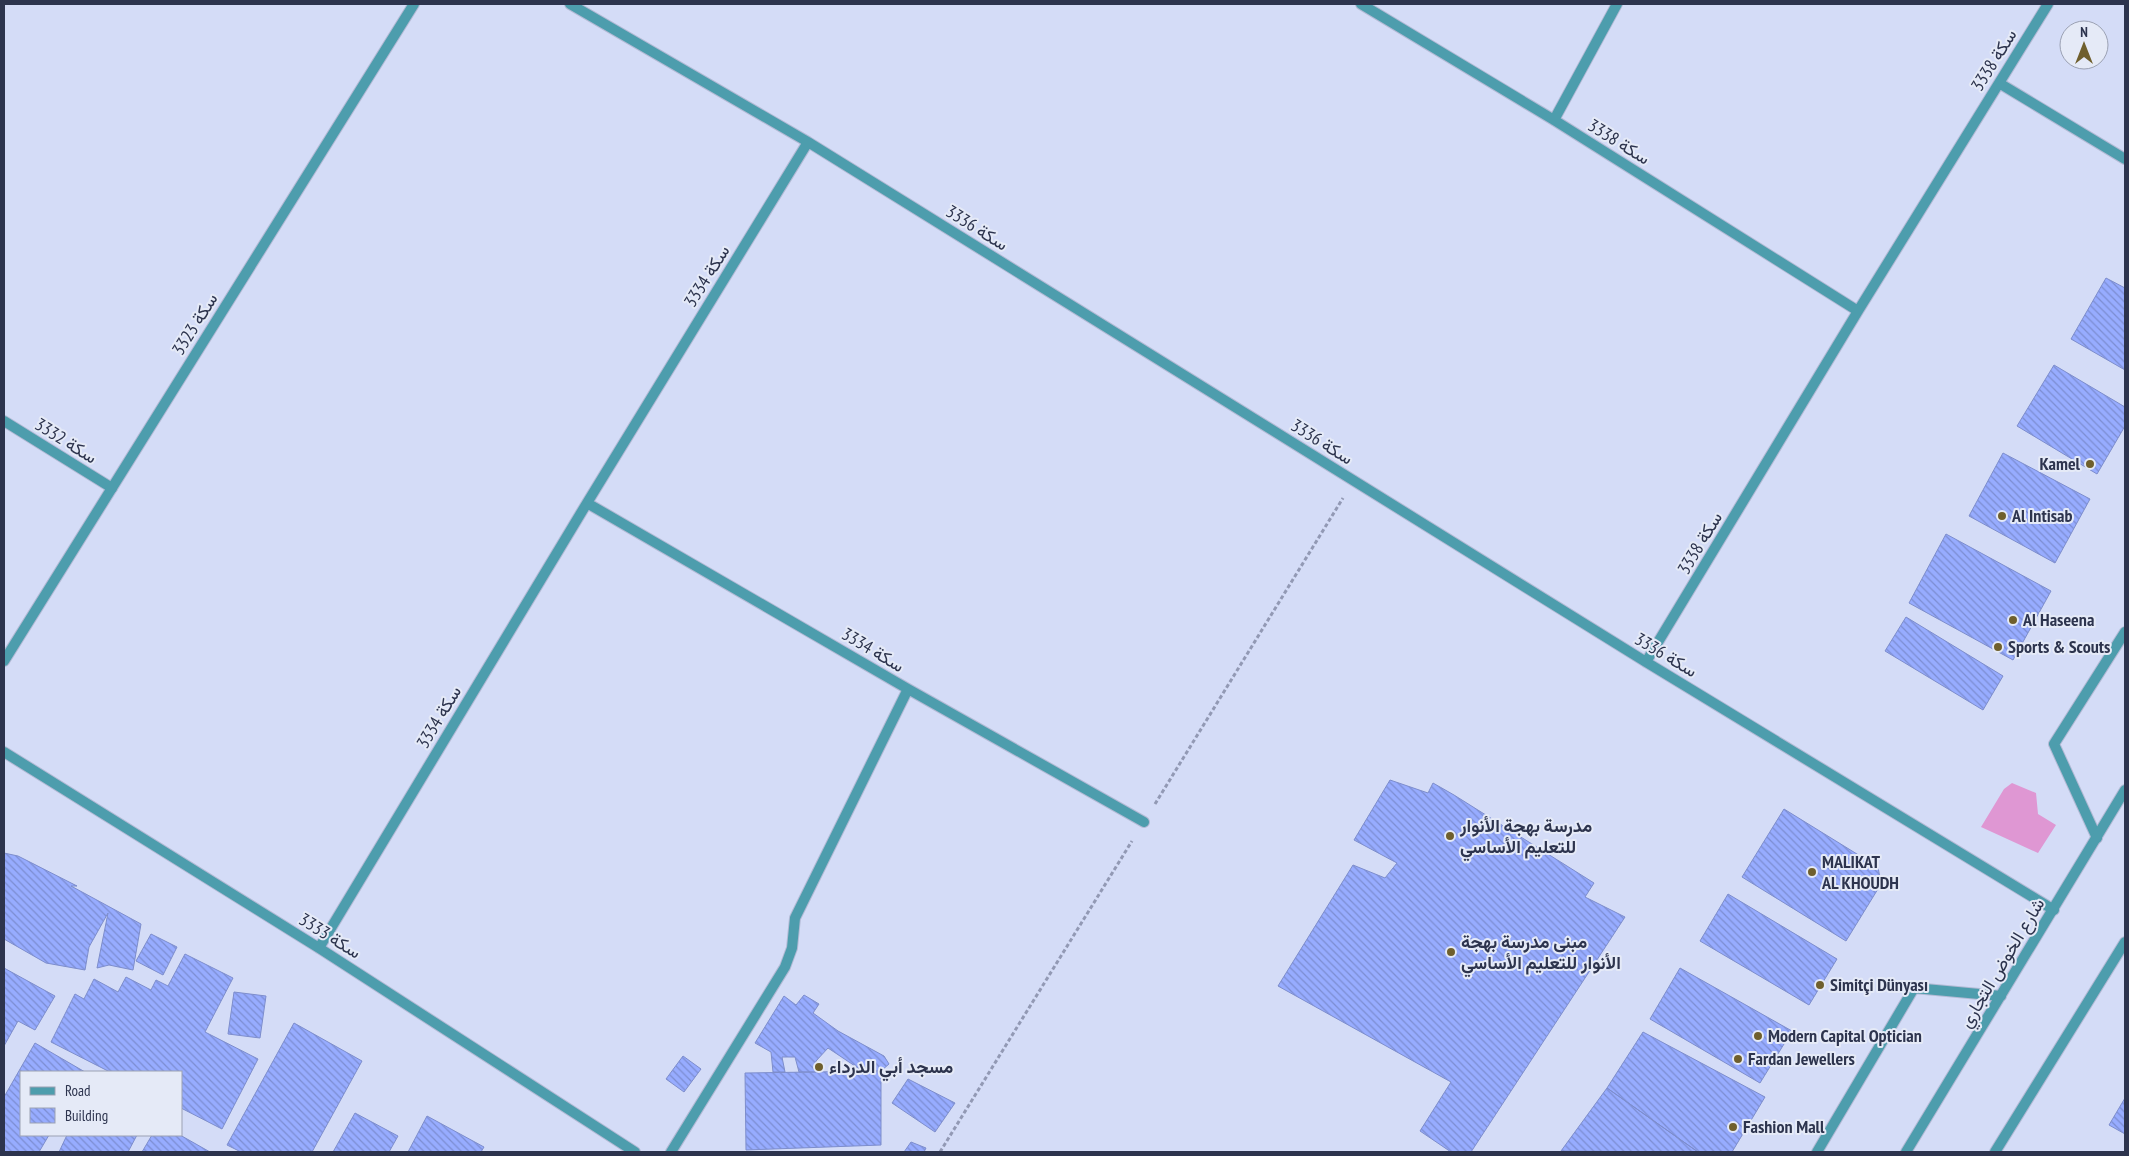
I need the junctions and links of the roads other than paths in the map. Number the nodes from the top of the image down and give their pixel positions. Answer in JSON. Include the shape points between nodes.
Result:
{"nodes":[{"id":1,"x":414,"y":4,"type":"edge"},
{"id":2,"x":570,"y":4,"type":"edge"},
{"id":3,"x":1361,"y":4,"type":"edge"},
{"id":4,"x":1617,"y":4,"type":"edge"},
{"id":5,"x":2048,"y":4,"type":"edge"},
{"id":6,"x":1999,"y":83,"type":"junction"},
{"id":7,"x":1554,"y":120,"type":"junction"},
{"id":8,"x":808,"y":142,"type":"junction"},
{"id":9,"x":2125,"y":159,"type":"edge"},
{"id":10,"x":1858,"y":311,"type":"junction"},
{"id":11,"x":4,"y":421,"type":"edge"},
{"id":12,"x":112,"y":488,"type":"junction"},
{"id":13,"x":587,"y":503,"type":"junction"},
{"id":14,"x":2125,"y":632,"type":"edge"},
{"id":15,"x":4,"y":661,"type":"edge"},
{"id":16,"x":1646,"y":662,"type":"junction"},
{"id":17,"x":908,"y":689,"type":"junction"},
{"id":18,"x":4,"y":752,"type":"edge"},
{"id":19,"x":2125,"y":790,"type":"edge"},
{"id":20,"x":1144,"y":822,"type":"dead end"},
{"id":21,"x":2097,"y":838,"type":"junction"},
{"id":22,"x":2054,"y":910,"type":"junction"},
{"id":23,"x":2125,"y":942,"type":"edge"},
{"id":24,"x":319,"y":948,"type":"junction"},
{"id":25,"x":2001,"y":996,"type":"junction"},
{"id":26,"x":635,"y":1152,"type":"edge"},
{"id":27,"x":671,"y":1152,"type":"edge"},
{"id":28,"x":1817,"y":1152,"type":"edge"},
{"id":29,"x":1906,"y":1152,"type":"edge"},
{"id":30,"x":1995,"y":1152,"type":"edge"}],
"edges":[{"from":1,"to":12,"type":"street","name":"سكة 3323"},
{"from":2,"to":8,"type":"street","name":"سكة 3336"},
{"from":3,"to":7,"type":"street","name":"سكة 3338"},
{"from":4,"to":7,"type":"street"},
{"from":5,"to":6,"type":"street","name":"سكة 3338"},
{"from":6,"to":9,"type":"street"},
{"from":6,"to":10,"type":"street","name":"سكة 3338"},
{"from":7,"to":10,"type":"street","name":"سكة 3338"},
{"from":8,"to":13,"type":"street","name":"سكة 3334"},
{"from":8,"to":16,"type":"street","name":"سكة 3336"},
{"from":10,"to":16,"type":"street","name":"سكة 3338"},
{"from":11,"to":12,"type":"street","name":"سكة 3332"},
{"from":12,"to":15,"type":"street","name":"سكة 3323"},
{"from":13,"to":17,"type":"street","name":"سكة 3334"},
{"from":13,"to":24,"type":"street","name":"سكة 3334"},
{"from":14,"to":21,"type":"street","via":[[2054,744]]},
{"from":16,"to":22,"type":"street","name":"سكة 3336"},
{"from":17,"to":20,"type":"street","name":"سكة 3334"},
{"from":17,"to":27,"type":"street","via":[[795,918],[792,948],[784,967]]},
{"from":18,"to":24,"type":"street","name":"سكة 3333"},
{"from":19,"to":21,"type":"street","name":"شارع الخوض التجاري"},
{"from":21,"to":22,"type":"street","name":"شارع الخوض التجاري"},
{"from":22,"to":25,"type":"street","name":"شارع الخوض التجاري"},
{"from":23,"to":30,"type":"street"},
{"from":24,"to":26,"type":"street","name":"سكة 3333"},
{"from":25,"to":28,"type":"street","via":[[1914,988]]},
{"from":25,"to":29,"type":"street","name":"شارع الخوض التجاري"}]}
